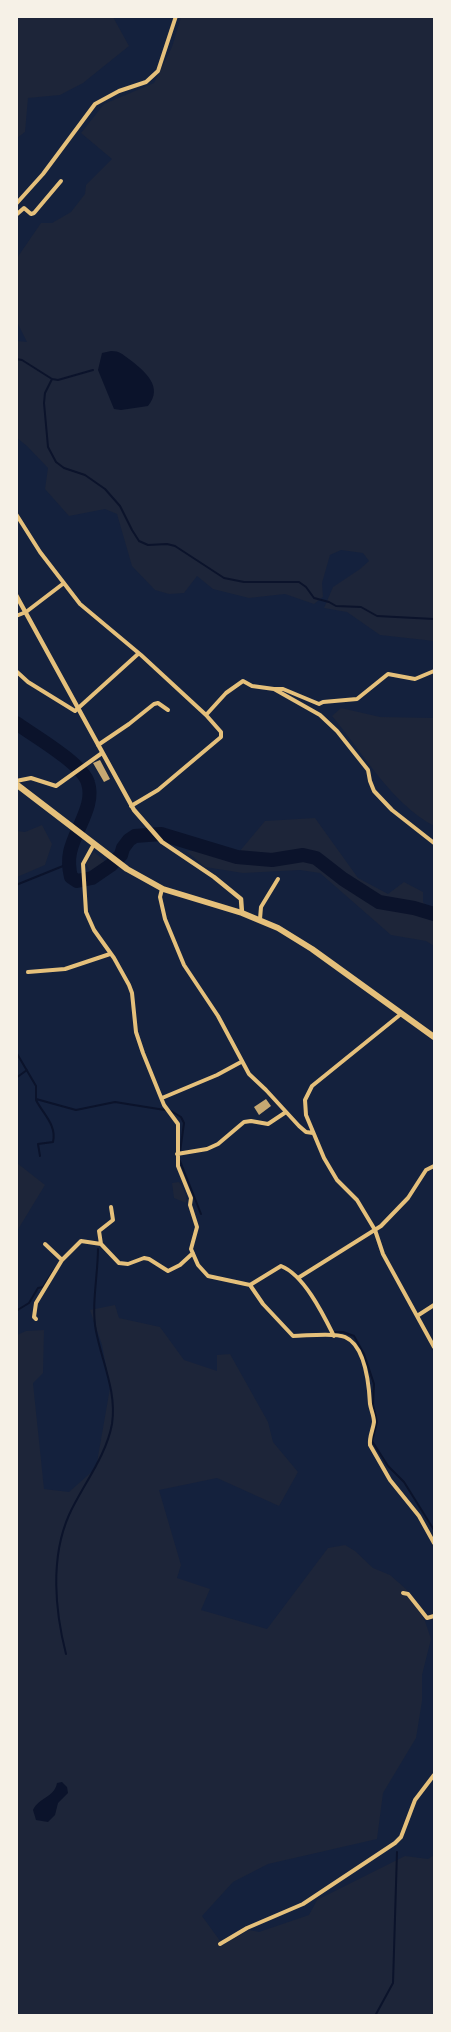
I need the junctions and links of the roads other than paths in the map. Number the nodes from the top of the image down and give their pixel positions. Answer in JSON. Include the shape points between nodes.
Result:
{"nodes":[{"id":1,"x":176,"y":16,"type":"edge"},
{"id":2,"x":61,"y":181,"type":"dead end"},
{"id":3,"x":16,"y":204,"type":"edge"},
{"id":4,"x":16,"y":215,"type":"edge"},
{"id":5,"x":16,"y":514,"type":"edge"},
{"id":6,"x":64,"y":584,"type":"junction"},
{"id":7,"x":16,"y":595,"type":"edge"},
{"id":8,"x":26,"y":612,"type":"junction"},
{"id":9,"x":16,"y":616,"type":"edge"},
{"id":10,"x":138,"y":654,"type":"junction"},
{"id":11,"x":16,"y":671,"type":"edge"},
{"id":12,"x":435,"y":672,"type":"edge"},
{"id":13,"x":274,"y":689,"type":"junction"},
{"id":14,"x":78,"y":708,"type":"junction"},
{"id":15,"x":168,"y":710,"type":"dead end"},
{"id":16,"x":206,"y":715,"type":"junction"},
{"id":17,"x":98,"y":745,"type":"junction"},
{"id":18,"x":102,"y":753,"type":"junction"},
{"id":19,"x":16,"y":782,"type":"edge"},
{"id":20,"x":131,"y":806,"type":"junction"},
{"id":21,"x":435,"y":843,"type":"edge"},
{"id":22,"x":94,"y":844,"type":"junction"},
{"id":23,"x":278,"y":879,"type":"dead end"},
{"id":24,"x":163,"y":889,"type":"junction"},
{"id":25,"x":242,"y":913,"type":"junction"},
{"id":26,"x":260,"y":919,"type":"junction"},
{"id":27,"x":110,"y":954,"type":"junction"},
{"id":28,"x":28,"y":972,"type":"dead end"},
{"id":29,"x":401,"y":1014,"type":"junction"},
{"id":30,"x":435,"y":1037,"type":"edge"},
{"id":31,"x":241,"y":1062,"type":"junction"},
{"id":32,"x":162,"y":1098,"type":"junction"},
{"id":33,"x":286,"y":1112,"type":"junction"},
{"id":34,"x":313,"y":1133,"type":"junction"},
{"id":35,"x":177,"y":1154,"type":"junction"},
{"id":36,"x":435,"y":1166,"type":"edge"},
{"id":37,"x":111,"y":1207,"type":"dead end"},
{"id":38,"x":375,"y":1230,"type":"junction"},
{"id":39,"x":45,"y":1244,"type":"dead end"},
{"id":40,"x":101,"y":1244,"type":"junction"},
{"id":41,"x":193,"y":1252,"type":"junction"},
{"id":42,"x":62,"y":1260,"type":"junction"},
{"id":43,"x":298,"y":1278,"type":"junction"},
{"id":44,"x":251,"y":1285,"type":"junction"},
{"id":45,"x":435,"y":1305,"type":"edge"},
{"id":46,"x":417,"y":1316,"type":"junction"},
{"id":47,"x":34,"y":1317,"type":"dead end"},
{"id":48,"x":334,"y":1335,"type":"junction"},
{"id":49,"x":435,"y":1347,"type":"edge"},
{"id":50,"x":435,"y":1543,"type":"edge"},
{"id":51,"x":403,"y":1593,"type":"dead end"},
{"id":52,"x":435,"y":1616,"type":"edge"},
{"id":53,"x":435,"y":1775,"type":"edge"},
{"id":54,"x":220,"y":1944,"type":"dead end"}],
"edges":[{"from":1,"to":3,"type":"street","via":[[153,76],[96,104]]},
{"from":2,"to":4,"type":"street","via":[[34,213],[24,208]]},
{"from":5,"to":6,"type":"street"},
{"from":6,"to":8,"type":"street"},
{"from":6,"to":10,"type":"street","via":[[80,604]]},
{"from":7,"to":8,"type":"street"},
{"from":8,"to":9,"type":"street"},
{"from":8,"to":14,"type":"street"},
{"from":10,"to":14,"type":"street"},
{"from":10,"to":16,"type":"street"},
{"from":11,"to":14,"type":"street","via":[[75,711]]},
{"from":12,"to":13,"type":"street","via":[[414,679],[388,674],[357,699],[319,704]]},
{"from":13,"to":16,"type":"street","via":[[240,682]]},
{"from":13,"to":21,"type":"street","via":[[328,722],[368,770],[374,790],[386,804]]},
{"from":14,"to":17,"type":"street"},
{"from":15,"to":17,"type":"street","via":[[154,704]]},
{"from":16,"to":20,"type":"street","via":[[221,737],[158,790]]},
{"from":17,"to":18,"type":"street"},
{"from":18,"to":19,"type":"street","via":[[56,786],[31,778]]},
{"from":18,"to":20,"type":"street"},
{"from":19,"to":22,"type":"highway"},
{"from":20,"to":25,"type":"street","via":[[162,842],[241,899]]},
{"from":22,"to":24,"type":"highway"},
{"from":22,"to":27,"type":"street","via":[[83,864],[86,912]]},
{"from":23,"to":26,"type":"street","via":[[270,886]]},
{"from":24,"to":25,"type":"highway"},
{"from":24,"to":31,"type":"street","via":[[160,897],[165,919],[179,955]]},
{"from":25,"to":26,"type":"highway"},
{"from":26,"to":29,"type":"highway","via":[[312,949]]},
{"from":27,"to":28,"type":"street","via":[[65,969]]},
{"from":27,"to":32,"type":"street","via":[[132,993],[136,1032]]},
{"from":29,"to":30,"type":"highway"},
{"from":29,"to":34,"type":"street","via":[[309,1089],[305,1109]]},
{"from":31,"to":32,"type":"street"},
{"from":31,"to":33,"type":"street"},
{"from":32,"to":35,"type":"street","via":[[178,1124]]},
{"from":33,"to":34,"type":"street","via":[[306,1132]]},
{"from":33,"to":35,"type":"street","via":[[268,1124],[244,1122],[207,1149]]},
{"from":34,"to":38,"type":"street","via":[[331,1172],[357,1200]]},
{"from":35,"to":41,"type":"street","via":[[197,1227]]},
{"from":36,"to":38,"type":"street","via":[[426,1170],[408,1198]]},
{"from":37,"to":40,"type":"street","via":[[113,1220],[99,1231]]},
{"from":38,"to":43,"type":"street"},
{"from":38,"to":46,"type":"street","via":[[383,1254]]},
{"from":39,"to":42,"type":"street"},
{"from":40,"to":41,"type":"street","via":[[119,1263],[144,1258],[168,1271]]},
{"from":40,"to":42,"type":"street","via":[[81,1240]]},
{"from":41,"to":44,"type":"street","via":[[208,1276]]},
{"from":42,"to":47,"type":"street","via":[[36,1303]]},
{"from":43,"to":44,"type":"street","via":[[281,1266]]},
{"from":43,"to":48,"type":"street"},
{"from":44,"to":48,"type":"street","via":[[293,1336]]},
{"from":45,"to":46,"type":"street"},
{"from":46,"to":49,"type":"street"},
{"from":48,"to":50,"type":"street","via":[[353,1343],[369,1377],[374,1422],[370,1445]]},
{"from":51,"to":52,"type":"street","via":[[427,1618]]},
{"from":53,"to":54,"type":"street","via":[[415,1800],[395,1843],[303,1904]]}]}
